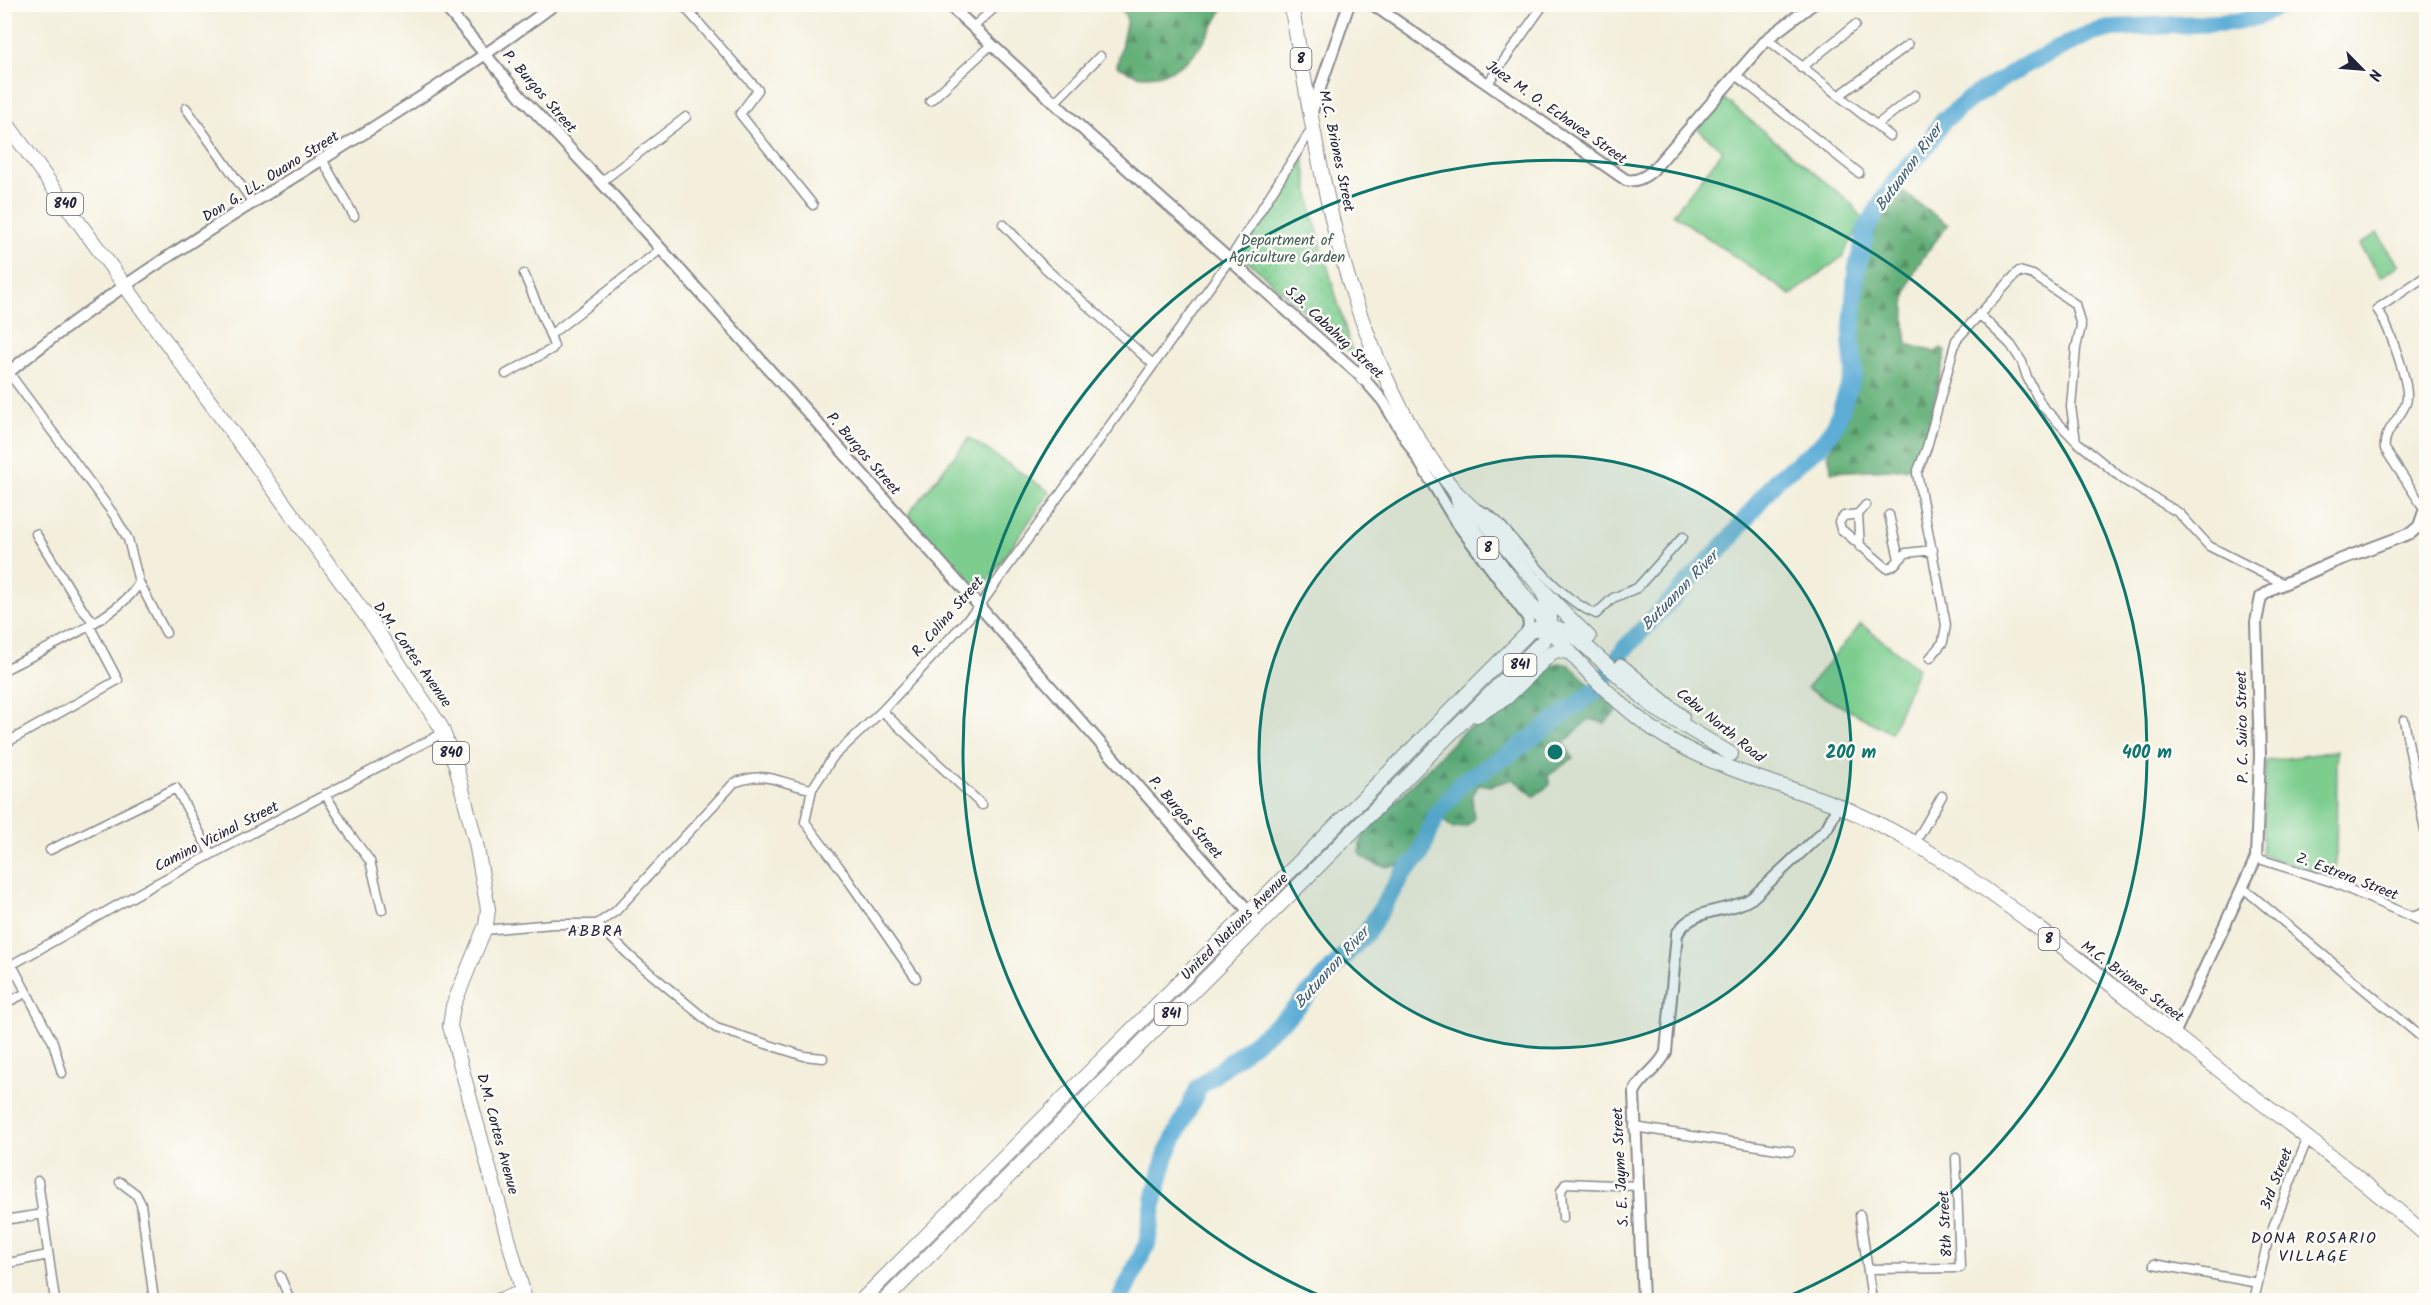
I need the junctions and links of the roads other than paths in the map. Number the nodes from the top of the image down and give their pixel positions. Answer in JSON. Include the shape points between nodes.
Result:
{"nodes":[{"id":1,"x":443,"y":4,"type":"edge"},
{"id":2,"x":555,"y":4,"type":"edge"},
{"id":3,"x":682,"y":4,"type":"edge"},
{"id":4,"x":948,"y":4,"type":"edge"},
{"id":5,"x":999,"y":4,"type":"edge"},
{"id":6,"x":1291,"y":4,"type":"edge"},
{"id":7,"x":1349,"y":4,"type":"edge"},
{"id":8,"x":1372,"y":4,"type":"edge"},
{"id":9,"x":1544,"y":4,"type":"edge"},
{"id":10,"x":1813,"y":4,"type":"edge"},
{"id":11,"x":1855,"y":25,"type":"dead end"},
{"id":12,"x":973,"y":27,"type":"junction"},
{"id":13,"x":1767,"y":39,"type":"junction"},
{"id":14,"x":992,"y":44,"type":"junction"},
{"id":15,"x":1908,"y":45,"type":"dead end"},
{"id":16,"x":487,"y":56,"type":"junction"},
{"id":17,"x":1100,"y":56,"type":"dead end"},
{"id":18,"x":1801,"y":68,"type":"junction"},
{"id":19,"x":1737,"y":76,"type":"junction"},
{"id":20,"x":1488,"y":83,"type":"junction"},
{"id":21,"x":1839,"y":95,"type":"junction"},
{"id":22,"x":1915,"y":95,"type":"dead end"},
{"id":23,"x":930,"y":101,"type":"dead end"},
{"id":24,"x":1054,"y":103,"type":"junction"},
{"id":25,"x":186,"y":108,"type":"dead end"},
{"id":26,"x":686,"y":117,"type":"dead end"},
{"id":27,"x":4,"y":120,"type":"edge"},
{"id":28,"x":1312,"y":120,"type":"junction"},
{"id":29,"x":1878,"y":124,"type":"junction"},
{"id":30,"x":1890,"y":136,"type":"dead end"},
{"id":31,"x":323,"y":161,"type":"junction"},
{"id":32,"x":1859,"y":173,"type":"dead end"},
{"id":33,"x":601,"y":182,"type":"junction"},
{"id":34,"x":254,"y":204,"type":"junction"},
{"id":35,"x":813,"y":205,"type":"dead end"},
{"id":36,"x":354,"y":216,"type":"dead end"},
{"id":37,"x":1003,"y":224,"type":"dead end"},
{"id":38,"x":661,"y":249,"type":"junction"},
{"id":39,"x":1230,"y":260,"type":"junction"},
{"id":40,"x":524,"y":274,"type":"dead end"},
{"id":41,"x":2427,"y":276,"type":"edge"},
{"id":42,"x":125,"y":288,"type":"junction"},
{"id":43,"x":1979,"y":314,"type":"junction"},
{"id":44,"x":550,"y":335,"type":"junction"},
{"id":45,"x":1372,"y":345,"type":"junction"},
{"id":46,"x":1153,"y":364,"type":"junction"},
{"id":47,"x":506,"y":374,"type":"dead end"},
{"id":48,"x":7,"y":375,"type":"edge"},
{"id":49,"x":1363,"y":378,"type":"junction"},
{"id":50,"x":2076,"y":441,"type":"junction"},
{"id":51,"x":1456,"y":492,"type":"junction"},
{"id":52,"x":1866,"y":506,"type":"dead end"},
{"id":53,"x":1474,"y":508,"type":"junction"},
{"id":54,"x":2426,"y":508,"type":"edge"},
{"id":55,"x":1858,"y":514,"type":"junction"},
{"id":56,"x":1888,"y":515,"type":"dead end"},
{"id":57,"x":36,"y":534,"type":"dead end"},
{"id":58,"x":1683,"y":537,"type":"dead end"},
{"id":59,"x":1860,"y":547,"type":"junction"},
{"id":60,"x":1933,"y":550,"type":"junction"},
{"id":61,"x":1899,"y":559,"type":"junction"},
{"id":62,"x":139,"y":582,"type":"junction"},
{"id":63,"x":2284,"y":584,"type":"junction"},
{"id":64,"x":1541,"y":589,"type":"junction"},
{"id":65,"x":978,"y":608,"type":"junction"},
{"id":66,"x":91,"y":623,"type":"junction"},
{"id":67,"x":1550,"y":626,"type":"junction"},
{"id":68,"x":166,"y":633,"type":"dead end"},
{"id":69,"x":1525,"y":636,"type":"junction"},
{"id":70,"x":1596,"y":650,"type":"junction"},
{"id":71,"x":1571,"y":653,"type":"junction"},
{"id":72,"x":1930,"y":658,"type":"dead end"},
{"id":73,"x":4,"y":670,"type":"edge"},
{"id":74,"x":882,"y":711,"type":"junction"},
{"id":75,"x":2404,"y":720,"type":"dead end"},
{"id":76,"x":1457,"y":728,"type":"junction"},
{"id":77,"x":443,"y":732,"type":"junction"},
{"id":78,"x":4,"y":744,"type":"edge"},
{"id":79,"x":1760,"y":781,"type":"junction"},
{"id":80,"x":812,"y":789,"type":"junction"},
{"id":81,"x":325,"y":794,"type":"junction"},
{"id":82,"x":1942,"y":796,"type":"dead end"},
{"id":83,"x":2424,"y":799,"type":"edge"},
{"id":84,"x":982,"y":806,"type":"dead end"},
{"id":85,"x":1838,"y":806,"type":"junction"},
{"id":86,"x":2427,"y":836,"type":"edge"},
{"id":87,"x":1915,"y":843,"type":"junction"},
{"id":88,"x":50,"y":850,"type":"dead end"},
{"id":89,"x":212,"y":854,"type":"junction"},
{"id":90,"x":2256,"y":858,"type":"junction"},
{"id":91,"x":2242,"y":887,"type":"junction"},
{"id":92,"x":382,"y":910,"type":"dead end"},
{"id":93,"x":1249,"y":912,"type":"junction"},
{"id":94,"x":2427,"y":912,"type":"edge"},
{"id":95,"x":2412,"y":917,"type":"junction"},
{"id":96,"x":2427,"y":923,"type":"edge"},
{"id":97,"x":597,"y":924,"type":"junction"},
{"id":98,"x":1260,"y":924,"type":"junction"},
{"id":99,"x":484,"y":930,"type":"junction"},
{"id":100,"x":8,"y":967,"type":"edge"},
{"id":101,"x":916,"y":978,"type":"dead end"},
{"id":102,"x":26,"y":993,"type":"junction"},
{"id":103,"x":4,"y":1004,"type":"edge"},
{"id":104,"x":2174,"y":1034,"type":"junction"},
{"id":105,"x":2427,"y":1041,"type":"edge"},
{"id":106,"x":823,"y":1058,"type":"dead end"},
{"id":107,"x":62,"y":1073,"type":"dead end"},
{"id":108,"x":1634,"y":1126,"type":"junction"},
{"id":109,"x":2308,"y":1137,"type":"junction"},
{"id":110,"x":1790,"y":1151,"type":"dead end"},
{"id":111,"x":1956,"y":1158,"type":"dead end"},
{"id":112,"x":38,"y":1181,"type":"dead end"},
{"id":113,"x":120,"y":1182,"type":"dead end"},
{"id":114,"x":1637,"y":1186,"type":"junction"},
{"id":115,"x":43,"y":1214,"type":"junction"},
{"id":116,"x":1860,"y":1215,"type":"dead end"},
{"id":117,"x":1563,"y":1218,"type":"dead end"},
{"id":118,"x":4,"y":1220,"type":"edge"},
{"id":119,"x":2427,"y":1235,"type":"edge"},
{"id":120,"x":48,"y":1255,"type":"junction"},
{"id":121,"x":4,"y":1264,"type":"edge"},
{"id":122,"x":2154,"y":1264,"type":"dead end"},
{"id":123,"x":1868,"y":1269,"type":"junction"},
{"id":124,"x":280,"y":1276,"type":"dead end"},
{"id":125,"x":2258,"y":1283,"type":"junction"},
{"id":126,"x":524,"y":1295,"type":"edge"},
{"id":127,"x":55,"y":1300,"type":"edge"},
{"id":128,"x":154,"y":1300,"type":"edge"},
{"id":129,"x":290,"y":1300,"type":"edge"},
{"id":130,"x":493,"y":1300,"type":"edge"},
{"id":131,"x":862,"y":1300,"type":"edge"},
{"id":132,"x":885,"y":1300,"type":"edge"},
{"id":133,"x":1643,"y":1300,"type":"edge"},
{"id":134,"x":1872,"y":1300,"type":"edge"},
{"id":135,"x":2254,"y":1300,"type":"edge"}],
"edges":[{"from":1,"to":16,"type":"street","name":"P. Burgos Street"},
{"from":2,"to":16,"type":"street","name":"Don G. LL. Ouano Street"},
{"from":3,"to":35,"type":"street","via":[[758,90],[740,114]]},
{"from":4,"to":12,"type":"street","name":"S.B. Cabahug Street"},
{"from":5,"to":12,"type":"street"},
{"from":6,"to":28,"type":"main road","name":"M.C. Briones Street","number":"8"},
{"from":7,"to":28,"type":"street"},
{"from":8,"to":20,"type":"street","name":"Juez M. O. Echavez Street"},
{"from":9,"to":20,"type":"street"},
{"from":10,"to":13,"type":"street","name":"Juez M. O. Echavez Street"},
{"from":11,"to":18,"type":"street"},
{"from":12,"to":14,"type":"street","name":"S.B. Cabahug Street"},
{"from":13,"to":18,"type":"street"},
{"from":13,"to":19,"type":"street","name":"Juez M. O. Echavez Street"},
{"from":14,"to":23,"type":"street"},
{"from":14,"to":24,"type":"street","name":"S.B. Cabahug Street"},
{"from":15,"to":21,"type":"street"},
{"from":16,"to":31,"type":"street","name":"Don G. LL. Ouano Street"},
{"from":16,"to":33,"type":"street","name":"P. Burgos Street"},
{"from":17,"to":24,"type":"street"},
{"from":18,"to":21,"type":"street"},
{"from":19,"to":20,"type":"street","name":"Juez M. O. Echavez Street","via":[[1652,171],[1633,181],[1626,180]]},
{"from":19,"to":32,"type":"street"},
{"from":21,"to":29,"type":"street"},
{"from":22,"to":29,"type":"street"},
{"from":24,"to":39,"type":"street","name":"S.B. Cabahug Street"},
{"from":25,"to":34,"type":"street"},
{"from":26,"to":33,"type":"street"},
{"from":27,"to":42,"type":"main road","name":"D.M. Cortes Avenue","number":"840"},
{"from":28,"to":39,"type":"street","name":"R. Colina Street"},
{"from":28,"to":45,"type":"main road","name":"M.C. Briones Street","number":"8","via":[[1340,250]]},
{"from":29,"to":30,"type":"street"},
{"from":31,"to":34,"type":"street","name":"Don G. LL. Ouano Street"},
{"from":31,"to":36,"type":"street"},
{"from":33,"to":38,"type":"street","name":"P. Burgos Street"},
{"from":34,"to":42,"type":"street","name":"Don G. LL. Ouano Street"},
{"from":37,"to":46,"type":"street","via":[[1045,268]]},
{"from":38,"to":44,"type":"street"},
{"from":38,"to":65,"type":"street","name":"P. Burgos Street"},
{"from":39,"to":46,"type":"street","name":"R. Colina Street"},
{"from":39,"to":49,"type":"street","name":"S.B. Cabahug Street"},
{"from":40,"to":44,"type":"street"},
{"from":41,"to":54,"type":"street","via":[[2377,309],[2408,390],[2407,402],[2384,438],[2385,449]]},
{"from":42,"to":48,"type":"street","name":"Don G. LL. Ouano Street"},
{"from":42,"to":77,"type":"main road","name":"D.M. Cortes Avenue","number":"840","via":[[375,628]]},
{"from":43,"to":50,"type":"street","via":[[2011,345],[2042,406]]},
{"from":43,"to":50,"type":"street","via":[[2019,271],[2033,275],[2075,304],[2081,326],[2071,406]]},
{"from":43,"to":60,"type":"street","via":[[1956,340],[1951,352],[1917,473]]},
{"from":44,"to":47,"type":"street","via":[[552,349]]},
{"from":45,"to":49,"type":"main road"},
{"from":45,"to":51,"type":"main road","name":"M.C. Briones Street","number":"8","via":[[1422,443]]},
{"from":46,"to":65,"type":"street","name":"R. Colina Street"},
{"from":48,"to":62,"type":"street","via":[[114,515],[128,539]]},
{"from":49,"to":69,"type":"street","name":"S.B. Cabahug Street","via":[[1383,401],[1454,519],[1528,618]]},
{"from":50,"to":63,"type":"street","via":[[2124,480],[2179,513],[2209,546]]},
{"from":51,"to":53,"type":"main road","name":"M.C. Briones Street","number":"8"},
{"from":51,"to":67,"type":"main road","name":"M.C. Briones Street","number":"8","via":[[1462,515]]},
{"from":52,"to":55,"type":"street"},
{"from":53,"to":58,"type":"street","via":[[1493,516],[1545,575],[1596,614],[1613,598],[1637,588]]},
{"from":53,"to":64,"type":"main road","name":"M.C. Briones Street","number":"8"},
{"from":54,"to":63,"type":"street","name":"P. C. Suico Street","via":[[2419,526],[2411,533]]},
{"from":55,"to":59,"type":"street"},
{"from":55,"to":59,"type":"street","via":[[1844,516],[1839,522],[1846,536]]},
{"from":56,"to":61,"type":"street"},
{"from":57,"to":66,"type":"street"},
{"from":59,"to":61,"type":"street","via":[[1887,568]]},
{"from":60,"to":61,"type":"street","via":[[1906,553]]},
{"from":60,"to":72,"type":"street","via":[[1946,625],[1943,642]]},
{"from":62,"to":66,"type":"street","via":[[128,600]]},
{"from":62,"to":68,"type":"street"},
{"from":63,"to":90,"type":"street","name":"P. C. Suico Street","via":[[2261,597],[2257,612],[2260,755]]},
{"from":64,"to":67,"type":"main road","via":[[1549,608]]},
{"from":64,"to":70,"type":"main road","number":"8"},
{"from":65,"to":74,"type":"street","name":"R. Colina Street"},
{"from":65,"to":93,"type":"street","name":"P. Burgos Street"},
{"from":66,"to":73,"type":"street"},
{"from":66,"to":78,"type":"street","via":[[118,680]]},
{"from":67,"to":69,"type":"main road","via":[[1536,628]]},
{"from":67,"to":70,"type":"main road","via":[[1571,633]]},
{"from":67,"to":71,"type":"main road","name":"M.C. Briones Street","number":"8"},
{"from":67,"to":76,"type":"main road","name":"United Nations Avenue","number":"841","via":[[1542,642]]},
{"from":69,"to":93,"type":"main road","name":"United Nations Avenue","number":"841"},
{"from":70,"to":79,"type":"main road","name":"Cebu North Road","number":"8","via":[[1676,722],[1731,754]]},
{"from":71,"to":76,"type":"main road","via":[[1551,653],[1506,698]]},
{"from":71,"to":79,"type":"main road","name":"Cebu North Road","number":"8","via":[[1652,729],[1682,747]]},
{"from":74,"to":80,"type":"street","name":"R. Colina Street","via":[[833,757]]},
{"from":74,"to":84,"type":"street"},
{"from":75,"to":83,"type":"street"},
{"from":76,"to":98,"type":"main road","name":"United Nations Avenue","number":"841"},
{"from":77,"to":81,"type":"street","name":"Camino Vicinal Street"},
{"from":77,"to":99,"type":"main road","name":"D.M. Cortes Avenue","number":"840","via":[[456,766],[483,873],[488,909]]},
{"from":79,"to":85,"type":"main road","name":"M.C. Briones Street","number":"8"},
{"from":80,"to":97,"type":"street","via":[[768,777],[751,776],[734,783],[622,905]]},
{"from":80,"to":101,"type":"street","via":[[805,822]]},
{"from":81,"to":89,"type":"street","name":"Camino Vicinal Street"},
{"from":81,"to":92,"type":"street","via":[[370,861]]},
{"from":82,"to":87,"type":"street"},
{"from":83,"to":86,"type":"street"},
{"from":85,"to":87,"type":"main road","name":"M.C. Briones Street","number":"8"},
{"from":85,"to":108,"type":"street","name":"S. E. Jayme Street","via":[[1827,828],[1752,898],[1691,917],[1682,925],[1677,934],[1666,1052],[1634,1093]]},
{"from":87,"to":104,"type":"main road","name":"M.C. Briones Street","number":"8","via":[[1971,880]]},
{"from":88,"to":89,"type":"street","via":[[176,788]]},
{"from":89,"to":100,"type":"street","name":"Camino Vicinal Street"},
{"from":90,"to":91,"type":"street","name":"P. C. Suico Street"},
{"from":90,"to":95,"type":"street","name":"Z. Estrera Street","via":[[2332,882]]},
{"from":91,"to":104,"type":"street","name":"P. C. Suico Street"},
{"from":91,"to":105,"type":"street"},
{"from":93,"to":98,"type":"street","name":"P. Burgos Street"},
{"from":93,"to":131,"type":"main road","name":"United Nations Avenue","number":"841"},
{"from":94,"to":95,"type":"street"},
{"from":95,"to":96,"type":"street","name":"Z. Estrera Street"},
{"from":97,"to":99,"type":"street"},
{"from":97,"to":106,"type":"street","via":[[716,1028],[804,1056]]},
{"from":98,"to":132,"type":"main road","name":"United Nations Avenue","number":"841"},
{"from":99,"to":126,"type":"main road","name":"D.M. Cortes Avenue","number":"840","via":[[453,1006],[450,1026]]},
{"from":100,"to":102,"type":"street"},
{"from":102,"to":103,"type":"street"},
{"from":102,"to":107,"type":"street","via":[[53,1041]]},
{"from":104,"to":109,"type":"main road","name":"M.C. Briones Street","number":"8"},
{"from":108,"to":110,"type":"street"},
{"from":108,"to":114,"type":"street","name":"S. E. Jayme Street"},
{"from":109,"to":119,"type":"main road","name":"M.C. Briones Street","number":"8"},
{"from":109,"to":125,"type":"street","name":"3rd Street","via":[[2271,1232]]},
{"from":111,"to":123,"type":"street","name":"8th Street","via":[[1960,1268]]},
{"from":112,"to":115,"type":"street"},
{"from":113,"to":128,"type":"street","via":[[136,1194],[141,1204]]},
{"from":114,"to":117,"type":"street","via":[[1566,1183],[1561,1191]]},
{"from":114,"to":133,"type":"street","name":"S. E. Jayme Street"},
{"from":115,"to":118,"type":"street"},
{"from":115,"to":120,"type":"street"},
{"from":116,"to":123,"type":"street"},
{"from":120,"to":121,"type":"street"},
{"from":120,"to":127,"type":"street"},
{"from":122,"to":125,"type":"street"},
{"from":123,"to":134,"type":"street"},
{"from":124,"to":129,"type":"street"},
{"from":125,"to":135,"type":"street","name":"3rd Street"},
{"from":126,"to":130,"type":"street"}]}
